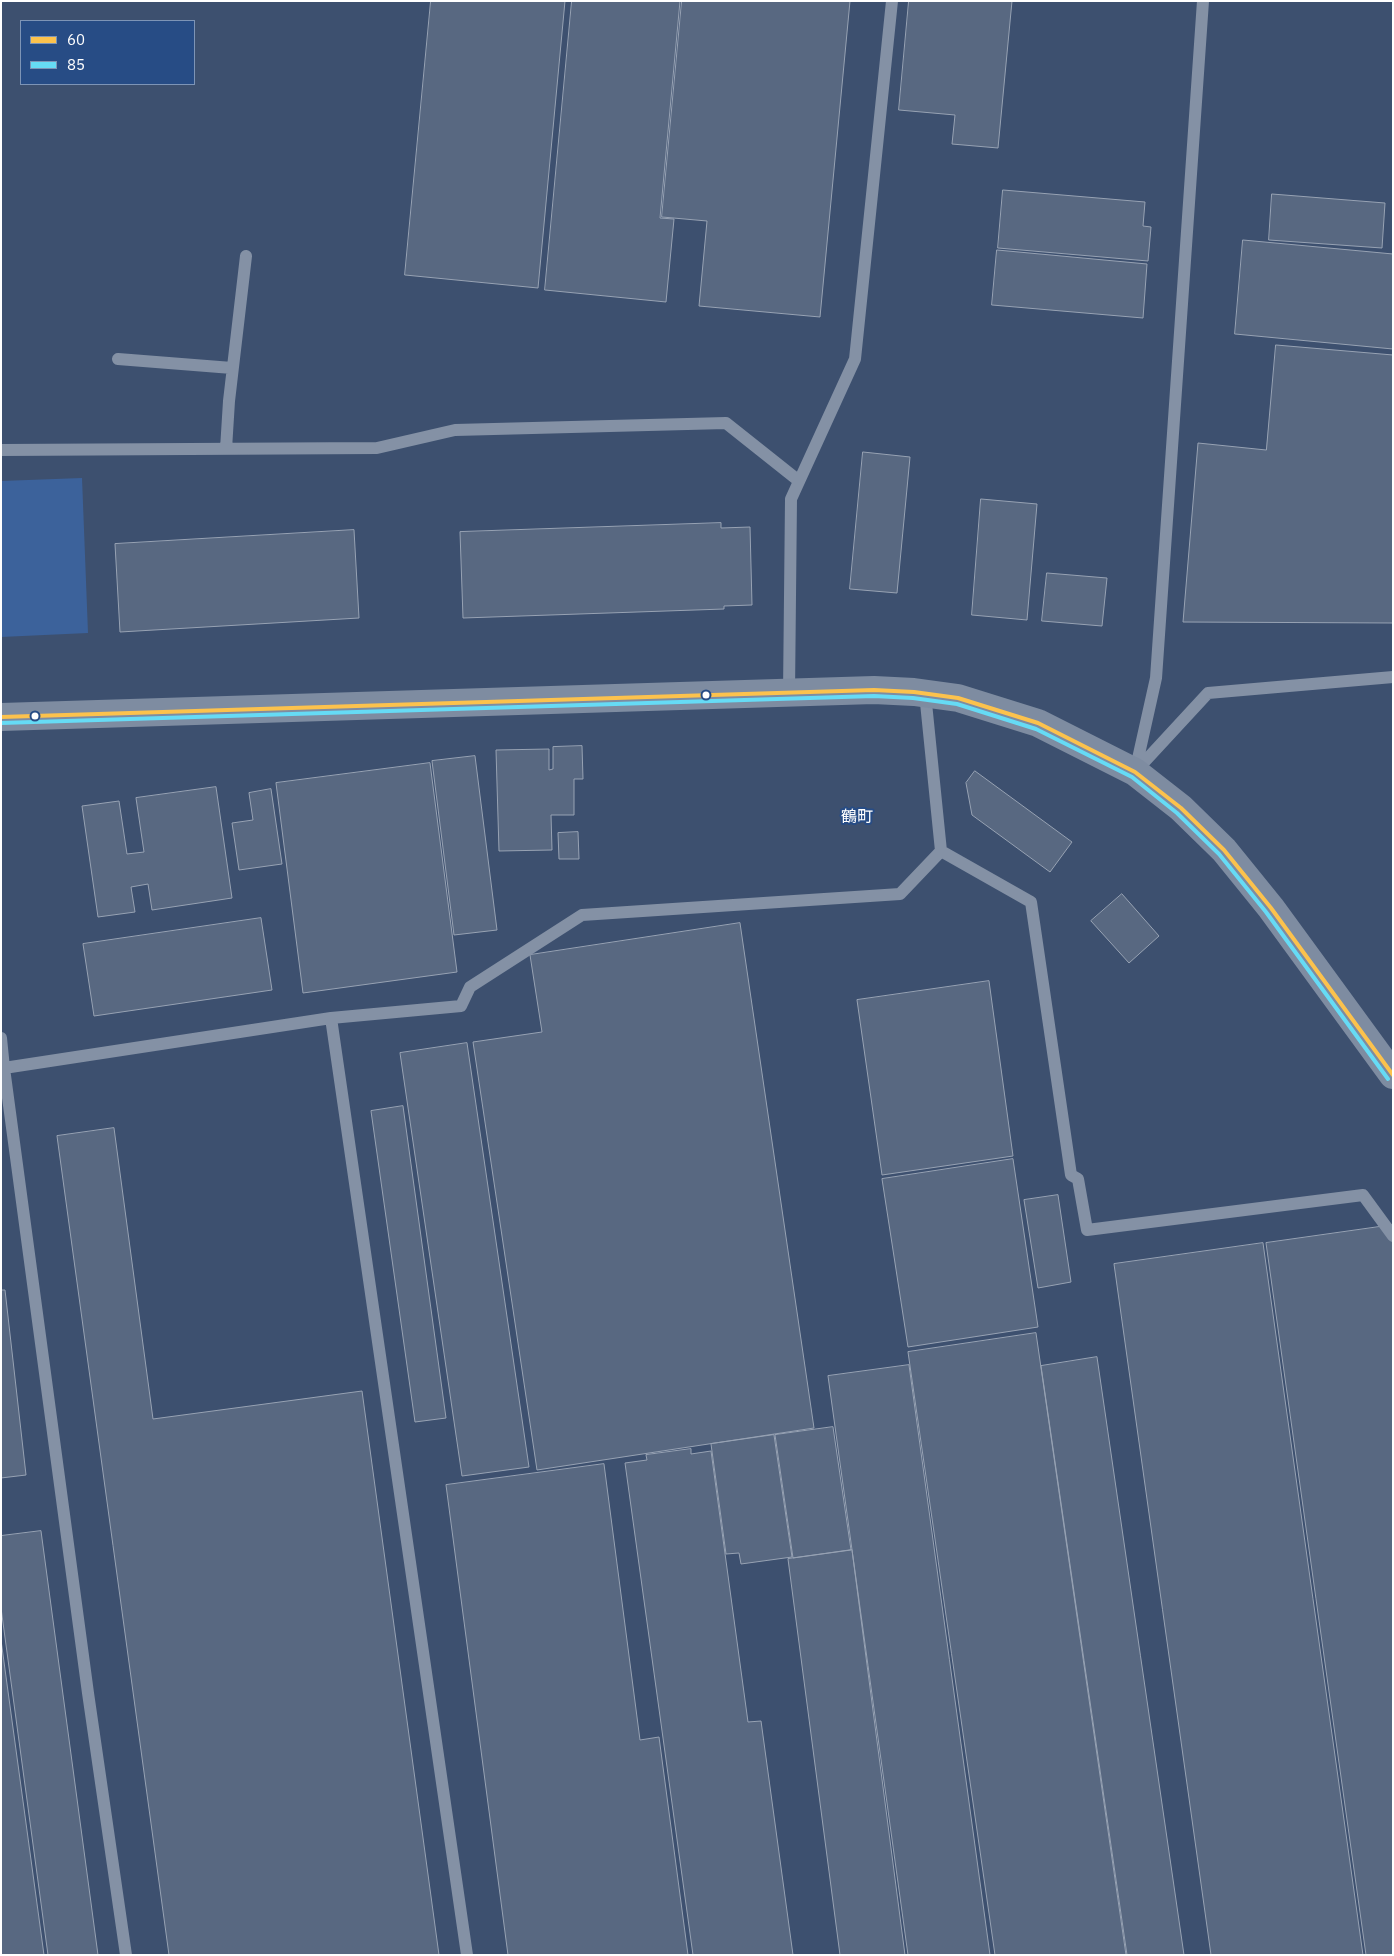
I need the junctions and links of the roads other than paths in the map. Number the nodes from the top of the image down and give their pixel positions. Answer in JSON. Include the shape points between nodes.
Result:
{"nodes":[{"id":1,"x":892,"y":1,"type":"edge"},
{"id":2,"x":1203,"y":1,"type":"edge"},
{"id":3,"x":246,"y":256,"type":"dead end"},
{"id":4,"x":118,"y":359,"type":"dead end"},
{"id":5,"x":232,"y":368,"type":"junction"},
{"id":6,"x":226,"y":449,"type":"junction"},
{"id":7,"x":1,"y":450,"type":"edge"},
{"id":8,"x":799,"y":481,"type":"junction"},
{"id":9,"x":1393,"y":677,"type":"edge"},
{"id":10,"x":789,"y":693,"type":"junction"},
{"id":11,"x":925,"y":693,"type":"junction"},
{"id":12,"x":1,"y":717,"type":"edge"},
{"id":13,"x":1135,"y":772,"type":"junction"},
{"id":14,"x":941,"y":851,"type":"junction"},
{"id":15,"x":331,"y":1018,"type":"junction"},
{"id":16,"x":1,"y":1038,"type":"edge"},
{"id":17,"x":4,"y":1068,"type":"junction"},
{"id":18,"x":1393,"y":1075,"type":"edge"},
{"id":19,"x":1393,"y":1236,"type":"edge"},
{"id":20,"x":126,"y":1955,"type":"edge"},
{"id":21,"x":467,"y":1955,"type":"edge"}],
"edges":[{"from":1,"to":8,"type":"lane","via":[[855,359]]},
{"from":2,"to":13,"type":"lane","via":[[1156,678]]},
{"from":3,"to":5,"type":"lane"},
{"from":4,"to":5,"type":"lane"},
{"from":5,"to":6,"type":"lane"},
{"from":6,"to":7,"type":"lane"},
{"from":6,"to":8,"type":"lane","via":[[378,448],[456,430],[726,423]]},
{"from":8,"to":10,"type":"lane","via":[[791,499]]},
{"from":9,"to":13,"type":"lane","via":[[1208,693]]},
{"from":10,"to":11,"type":"street","via":[[874,690]]},
{"from":10,"to":12,"type":"street"},
{"from":11,"to":13,"type":"street","via":[[958,698],[1038,722]]},
{"from":11,"to":14,"type":"lane"},
{"from":13,"to":18,"type":"street","via":[[1180,808],[1224,850],[1271,908]]},
{"from":14,"to":15,"type":"lane","via":[[900,894],[582,915],[470,987],[461,1006]]},
{"from":14,"to":19,"type":"lane","via":[[1032,902],[1070,1175],[1078,1179],[1087,1230],[1363,1195]]},
{"from":15,"to":17,"type":"lane"},
{"from":15,"to":21,"type":"lane"},
{"from":16,"to":17,"type":"lane"},
{"from":17,"to":20,"type":"lane"}]}
